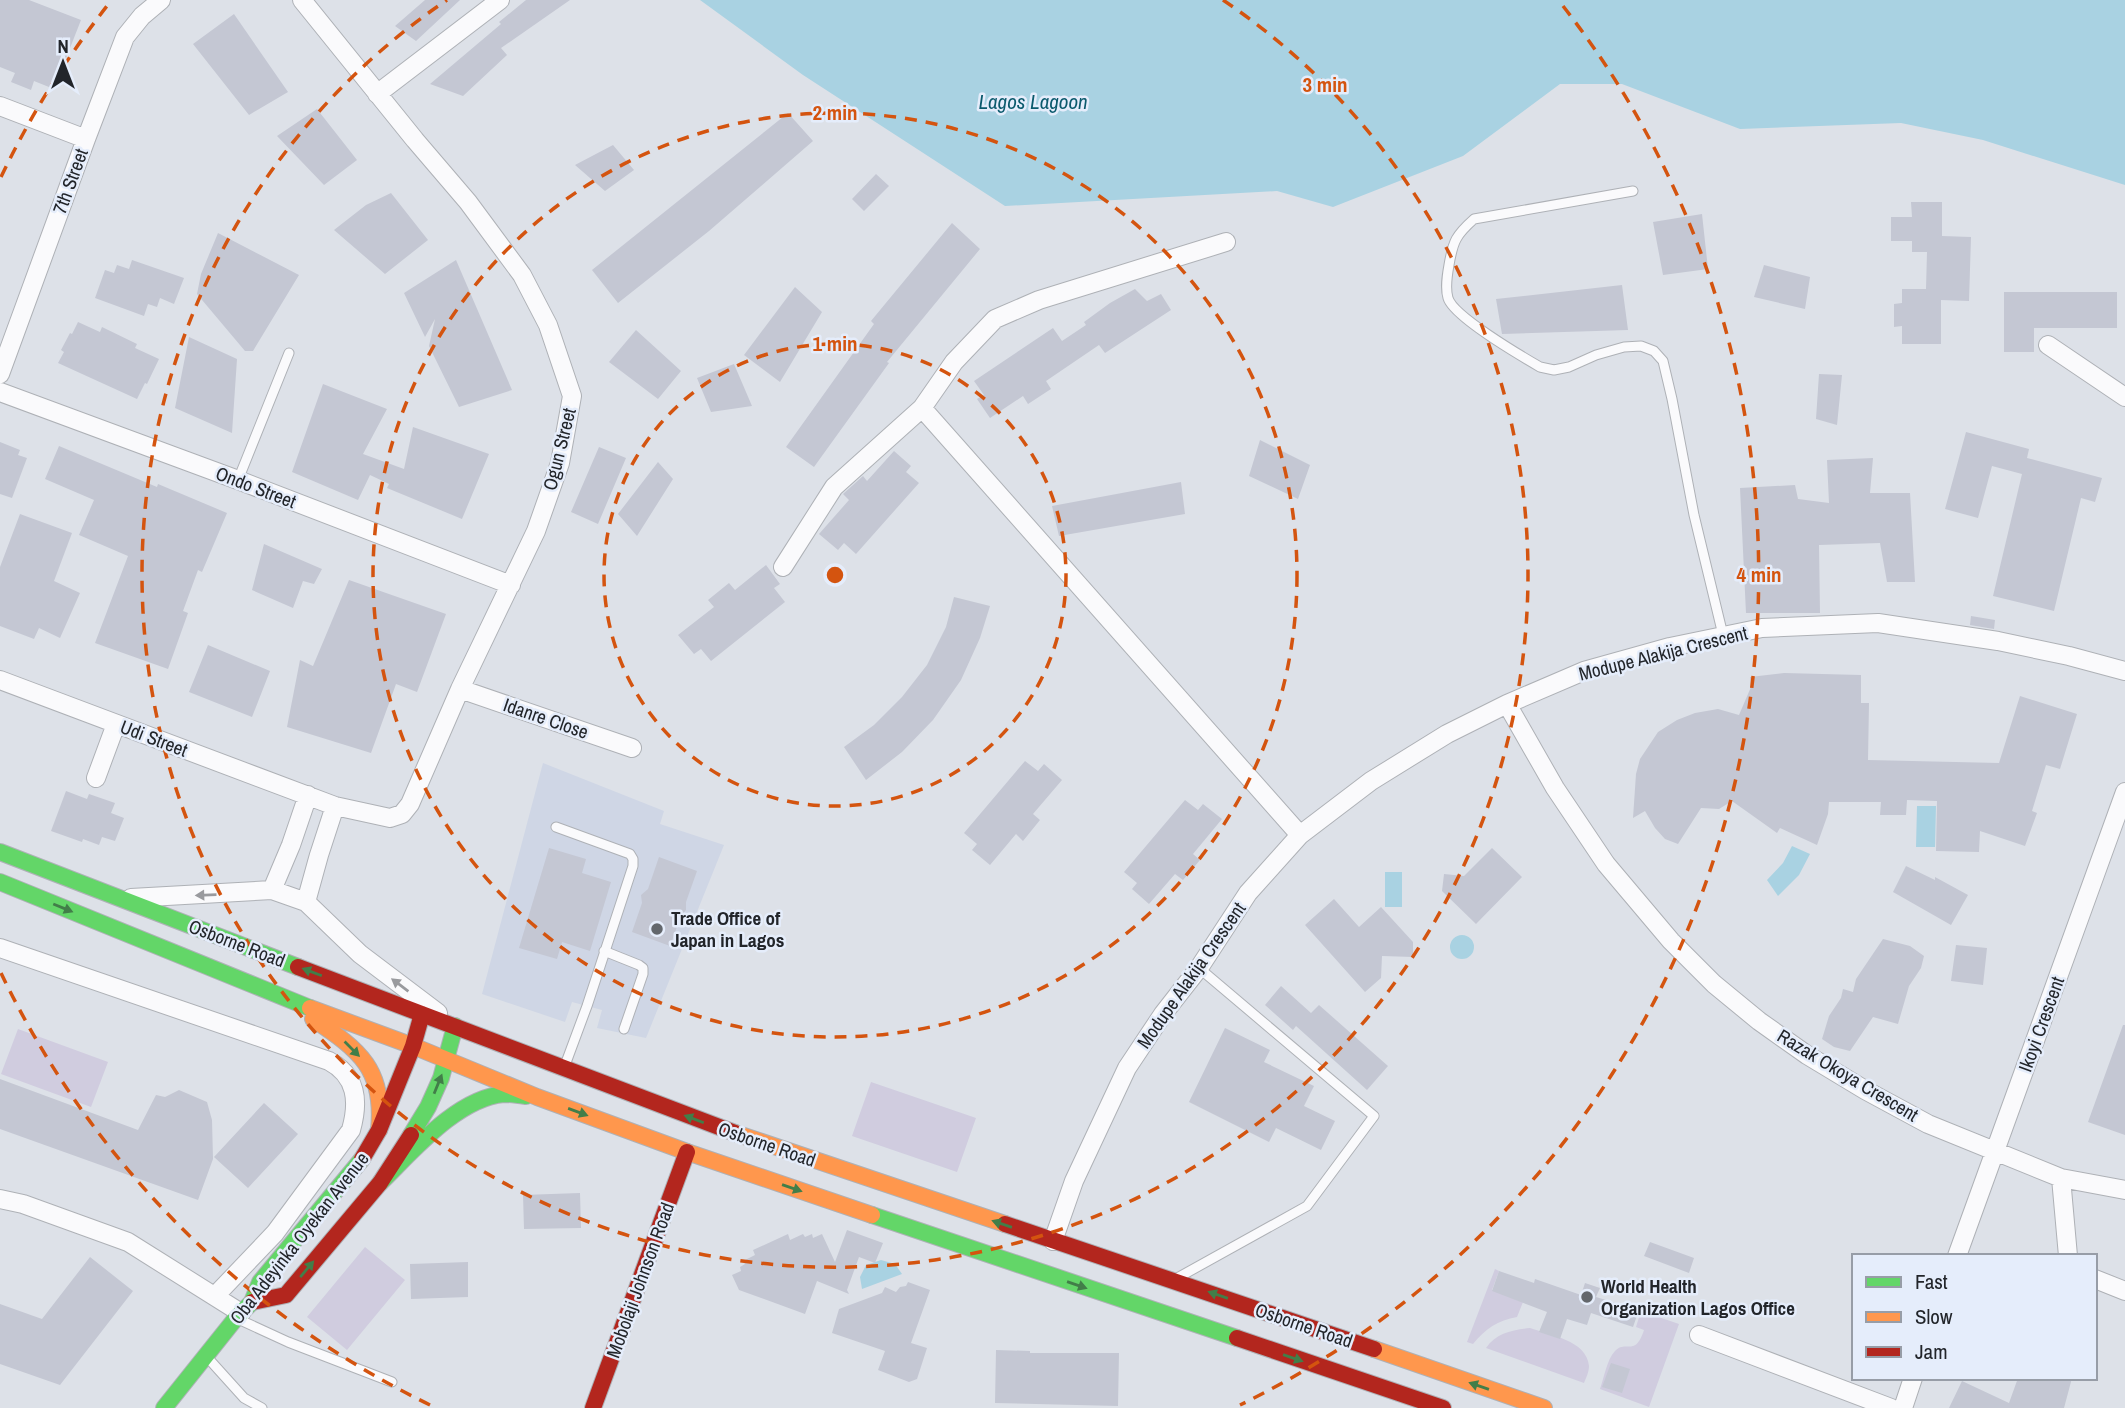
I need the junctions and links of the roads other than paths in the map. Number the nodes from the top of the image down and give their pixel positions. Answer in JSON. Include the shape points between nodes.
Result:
{"nodes":[{"id":1,"x":161,"y":0,"type":"edge"},
{"id":2,"x":302,"y":0,"type":"edge"},
{"id":3,"x":500,"y":0,"type":"edge"},
{"id":4,"x":377,"y":94,"type":"junction"},
{"id":5,"x":0,"y":106,"type":"edge"},
{"id":6,"x":86,"y":139,"type":"junction"},
{"id":7,"x":1633,"y":191,"type":"dead end"},
{"id":8,"x":1226,"y":242,"type":"dead end"},
{"id":9,"x":2048,"y":345,"type":"dead end"},
{"id":10,"x":289,"y":353,"type":"dead end"},
{"id":11,"x":0,"y":374,"type":"edge"},
{"id":12,"x":0,"y":392,"type":"edge"},
{"id":13,"x":2125,"y":397,"type":"edge"},
{"id":14,"x":922,"y":408,"type":"junction"},
{"id":15,"x":238,"y":480,"type":"junction"},
{"id":16,"x":783,"y":567,"type":"dead end"},
{"id":17,"x":511,"y":585,"type":"junction"},
{"id":18,"x":1723,"y":635,"type":"junction"},
{"id":19,"x":2125,"y":671,"type":"edge"},
{"id":20,"x":0,"y":680,"type":"edge"},
{"id":21,"x":460,"y":689,"type":"junction"},
{"id":22,"x":1507,"y":704,"type":"junction"},
{"id":23,"x":116,"y":724,"type":"junction"},
{"id":24,"x":632,"y":748,"type":"dead end"},
{"id":25,"x":96,"y":778,"type":"dead end"},
{"id":26,"x":2125,"y":792,"type":"edge"},
{"id":27,"x":308,"y":796,"type":"junction"},
{"id":28,"x":335,"y":806,"type":"junction"},
{"id":29,"x":556,"y":827,"type":"dead end"},
{"id":30,"x":1300,"y":835,"type":"junction"},
{"id":31,"x":0,"y":852,"type":"edge"},
{"id":32,"x":0,"y":883,"type":"edge"},
{"id":33,"x":272,"y":890,"type":"junction"},
{"id":34,"x":122,"y":898,"type":"junction"},
{"id":35,"x":306,"y":902,"type":"junction"},
{"id":36,"x":0,"y":948,"type":"edge"},
{"id":37,"x":604,"y":951,"type":"junction"},
{"id":38,"x":1199,"y":968,"type":"junction"},
{"id":39,"x":276,"y":995,"type":"junction"},
{"id":40,"x":422,"y":1014,"type":"junction"},
{"id":41,"x":454,"y":1026,"type":"junction"},
{"id":42,"x":624,"y":1029,"type":"dead end"},
{"id":43,"x":413,"y":1046,"type":"junction"},
{"id":44,"x":446,"y":1060,"type":"junction"},
{"id":45,"x":563,"y":1069,"type":"junction"},
{"id":46,"x":537,"y":1097,"type":"junction"},
{"id":47,"x":379,"y":1130,"type":"junction"},
{"id":48,"x":687,"y":1152,"type":"junction"},
{"id":49,"x":1995,"y":1152,"type":"junction"},
{"id":50,"x":2061,"y":1178,"type":"junction"},
{"id":51,"x":380,"y":1183,"type":"junction"},
{"id":52,"x":2125,"y":1190,"type":"edge"},
{"id":53,"x":0,"y":1199,"type":"edge"},
{"id":54,"x":1053,"y":1241,"type":"junction"},
{"id":55,"x":1958,"y":1254,"type":"edge"},
{"id":56,"x":2068,"y":1254,"type":"edge"},
{"id":57,"x":1174,"y":1280,"type":"junction"},
{"id":58,"x":2097,"y":1280,"type":"edge"},
{"id":59,"x":2125,"y":1291,"type":"edge"},
{"id":60,"x":215,"y":1296,"type":"junction"},
{"id":61,"x":243,"y":1311,"type":"junction"},
{"id":62,"x":1699,"y":1335,"type":"dead end"},
{"id":63,"x":206,"y":1357,"type":"junction"},
{"id":64,"x":1912,"y":1380,"type":"edge"},
{"id":65,"x":392,"y":1382,"type":"dead end"},
{"id":66,"x":164,"y":1408,"type":"edge"},
{"id":67,"x":262,"y":1408,"type":"edge"},
{"id":68,"x":593,"y":1408,"type":"edge"},
{"id":69,"x":1443,"y":1408,"type":"edge"},
{"id":70,"x":1544,"y":1408,"type":"edge"},
{"id":71,"x":1891,"y":1408,"type":"edge"},
{"id":72,"x":1903,"y":1408,"type":"edge"}],
"edges":[{"from":1,"to":6,"type":"street","name":"7th Street","via":[[125,37]]},
{"from":2,"to":4,"type":"street","name":"Ogun Street"},
{"from":3,"to":4,"type":"street"},
{"from":4,"to":17,"type":"street","name":"Ogun Street","via":[[522,275],[548,325],[572,396],[560,463]]},
{"from":5,"to":6,"type":"street"},
{"from":6,"to":11,"type":"street","name":"7th Street"},
{"from":7,"to":18,"type":"lane","via":[[1474,219],[1457,234],[1447,280],[1448,301],[1465,318],[1540,367],[1554,370],[1624,347],[1641,346],[1663,361],[1693,515]]},
{"from":8,"to":14,"type":"street","via":[[1051,296],[995,319],[954,362]]},
{"from":9,"to":13,"type":"street"},
{"from":10,"to":15,"type":"lane"},
{"from":12,"to":15,"type":"street","name":"Ondo Street"},
{"from":14,"to":16,"type":"street","via":[[834,487]]},
{"from":14,"to":30,"type":"street"},
{"from":15,"to":17,"type":"street","name":"Ondo Street"},
{"from":17,"to":21,"type":"street","name":"Ogun Street"},
{"from":18,"to":19,"type":"street","name":"Modupe Alakija Crescent","via":[[1762,628],[1878,623],[1998,641]]},
{"from":18,"to":22,"type":"street","name":"Modupe Alakija Crescent","via":[[1584,671]]},
{"from":20,"to":23,"type":"street","name":"Udi Street"},
{"from":21,"to":24,"type":"street","name":"Idanre Close"},
{"from":21,"to":28,"type":"street","name":"Ogun Street","via":[[410,804],[401,814],[390,817]]},
{"from":22,"to":30,"type":"street","name":"Modupe Alakija Crescent","via":[[1447,733],[1371,781]]},
{"from":22,"to":49,"type":"street","name":"Razak Okoya Crescent","via":[[1606,864],[1671,942],[1714,984],[1769,1028],[1842,1076],[1928,1124]]},
{"from":23,"to":25,"type":"street"},
{"from":23,"to":27,"type":"street","name":"Udi Street"},
{"from":26,"to":49,"type":"street","name":"Ikoyi Crescent"},
{"from":27,"to":28,"type":"street","name":"Ogun Street"},
{"from":27,"to":33,"type":"street"},
{"from":28,"to":35,"type":"street"},
{"from":29,"to":37,"type":"lane","via":[[633,859]]},
{"from":30,"to":38,"type":"street","name":"Modupe Alakija Crescent","via":[[1248,892]]},
{"from":31,"to":34,"type":"main road","name":"Osborne Road"},
{"from":32,"to":39,"type":"main road","name":"Osborne Road","one_way":true},
{"from":33,"to":34,"type":"street","one_way":true},
{"from":33,"to":35,"type":"street"},
{"from":40,"to":34,"type":"main road","name":"Osborne Road","one_way":true},
{"from":41,"to":35,"type":"street","one_way":true,"via":[[360,954]]},
{"from":36,"to":60,"type":"street","via":[[329,1060],[347,1076],[356,1110],[351,1130],[275,1233]]},
{"from":37,"to":42,"type":"lane","via":[[643,968]]},
{"from":37,"to":45,"type":"lane"},
{"from":38,"to":54,"type":"street","name":"Modupe Alakija Crescent","via":[[1127,1068],[1074,1181]]},
{"from":38,"to":57,"type":"lane","via":[[1374,1116],[1307,1206]]},
{"from":39,"to":43,"type":"main road","name":"Osborne Road"},
{"from":39,"to":47,"type":"main road","one_way":true,"via":[[330,1030],[364,1062],[380,1097]]},
{"from":40,"to":41,"type":"main road","name":"Osborne Road"},
{"from":40,"to":43,"type":"main road","name":"Oba Adeyinka Oyekan Avenue"},
{"from":41,"to":44,"type":"main road"},
{"from":41,"to":45,"type":"main road","name":"Osborne Road"},
{"from":43,"to":44,"type":"main road","name":"Osborne Road"},
{"from":43,"to":47,"type":"main road","name":"Oba Adeyinka Oyekan Avenue"},
{"from":44,"to":46,"type":"main road","name":"Osborne Road"},
{"from":51,"to":44,"type":"main road","one_way":true,"via":[[428,1107]]},
{"from":54,"to":45,"type":"main road","name":"Osborne Road","one_way":true,"via":[[702,1122]]},
{"from":46,"to":48,"type":"main road","name":"Osborne Road","one_way":true},
{"from":46,"to":51,"type":"main road","via":[[500,1094],[463,1110]]},
{"from":47,"to":61,"type":"main road","name":"Oba Adeyinka Oyekan Avenue","via":[[366,1154],[260,1282]]},
{"from":48,"to":68,"type":"main road","name":"Mobolaji Johnson Road"},
{"from":48,"to":69,"type":"main road","name":"Osborne Road","one_way":true},
{"from":49,"to":50,"type":"street","name":"Razak Okoya Crescent"},
{"from":49,"to":55,"type":"street","name":"Ikoyi Crescent"},
{"from":50,"to":52,"type":"street","name":"Razak Okoya Crescent"},
{"from":50,"to":56,"type":"street"},
{"from":61,"to":51,"type":"main road","one_way":true,"via":[[286,1295]]},
{"from":53,"to":60,"type":"street","via":[[128,1242]]},
{"from":54,"to":57,"type":"main road","name":"Osborne Road"},
{"from":70,"to":57,"type":"main road","name":"Osborne Road","one_way":true},
{"from":58,"to":59,"type":"street"},
{"from":60,"to":61,"type":"street"},
{"from":61,"to":63,"type":"main road","name":"Oba Adeyinka Oyekan Avenue"},
{"from":61,"to":65,"type":"lane","via":[[288,1342]]},
{"from":62,"to":71,"type":"street"},
{"from":63,"to":66,"type":"main road","name":"Oba Adeyinka Oyekan Avenue"},
{"from":63,"to":67,"type":"lane","via":[[244,1398]]},
{"from":64,"to":72,"type":"street"}]}
